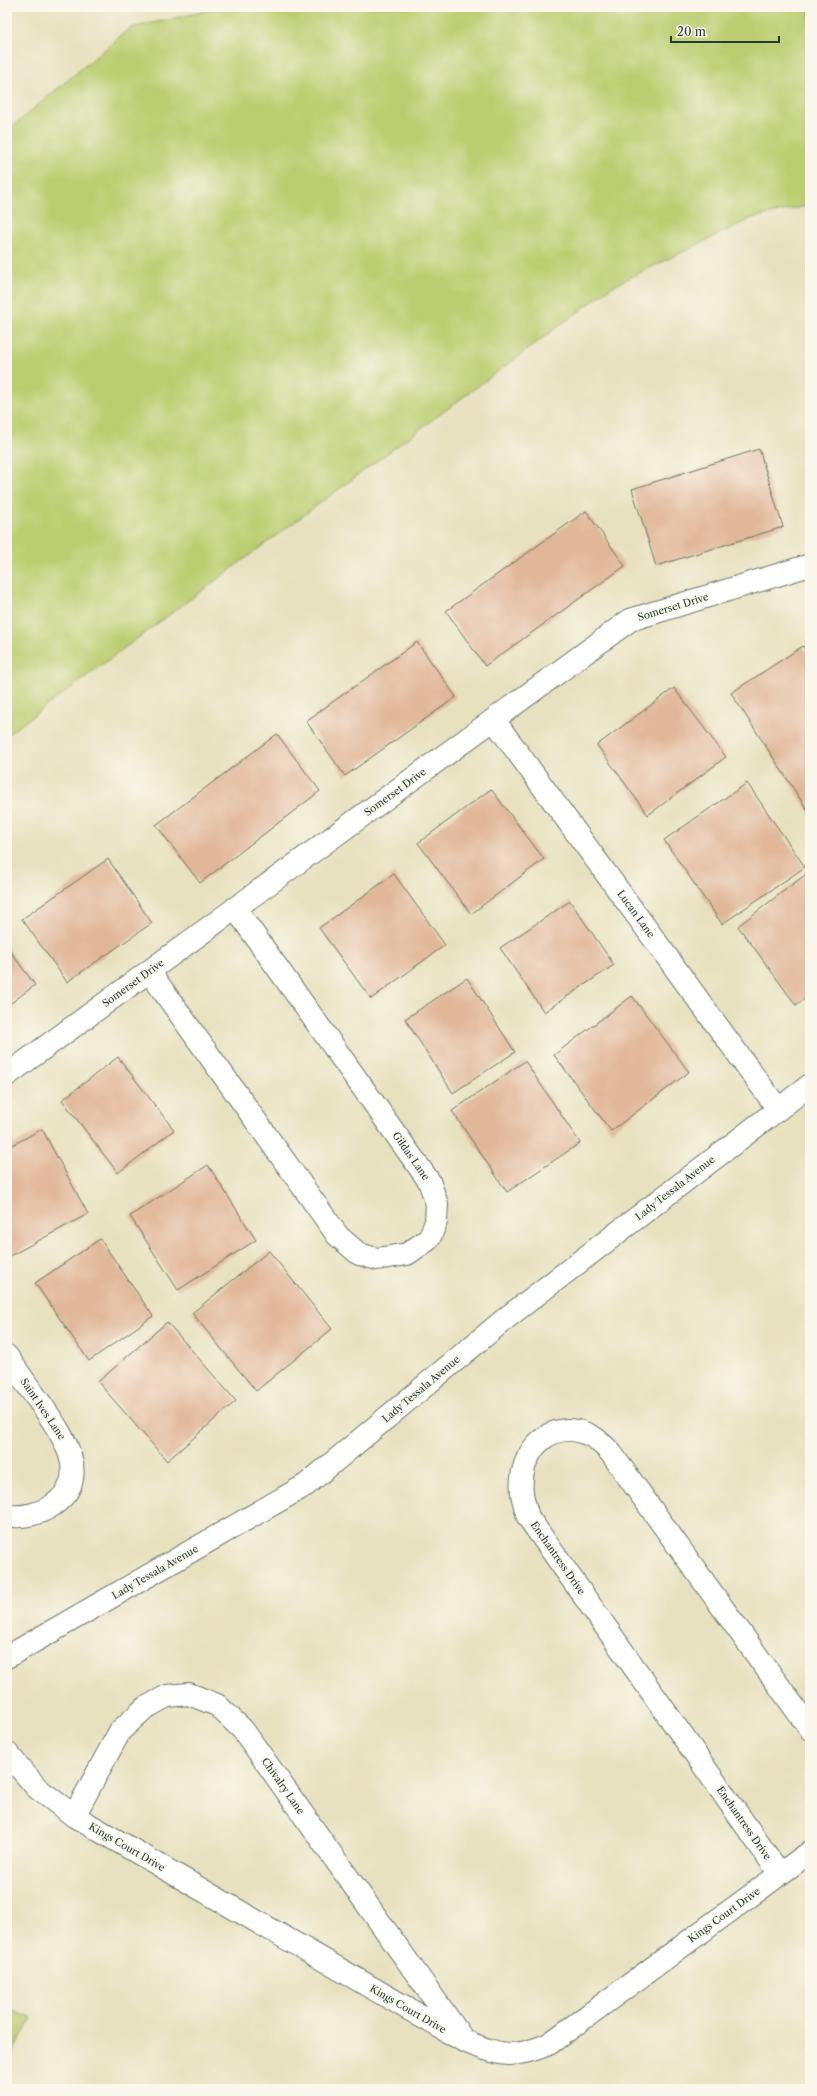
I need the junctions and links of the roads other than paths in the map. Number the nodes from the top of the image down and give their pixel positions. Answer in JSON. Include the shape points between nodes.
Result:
{"nodes":[{"id":1,"x":810,"y":565,"type":"edge"},
{"id":2,"x":494,"y":720,"type":"junction"},
{"id":3,"x":235,"y":908,"type":"junction"},
{"id":4,"x":149,"y":971,"type":"junction"},
{"id":5,"x":7,"y":1075,"type":"edge"},
{"id":6,"x":810,"y":1084,"type":"edge"},
{"id":7,"x":778,"y":1109,"type":"junction"},
{"id":8,"x":7,"y":1356,"type":"edge"},
{"id":9,"x":7,"y":1515,"type":"edge"},
{"id":10,"x":7,"y":1656,"type":"edge"},
{"id":11,"x":810,"y":1729,"type":"edge"},
{"id":12,"x":7,"y":1753,"type":"edge"},
{"id":13,"x":74,"y":1816,"type":"junction"},
{"id":14,"x":810,"y":1852,"type":"edge"},
{"id":15,"x":780,"y":1874,"type":"junction"},
{"id":16,"x":464,"y":2041,"type":"junction"}],
"edges":[{"from":1,"to":2,"type":"street","name":"Somerset Drive","via":[[630,620]]},
{"from":2,"to":3,"type":"street","name":"Somerset Drive"},
{"from":2,"to":7,"type":"street","name":"Lucan Lane"},
{"from":3,"to":4,"type":"street","name":"Somerset Drive"},
{"from":3,"to":4,"type":"street","name":"Gildas Lane","via":[[429,1181],[437,1204],[436,1222],[429,1239],[408,1254],[377,1259],[359,1254],[338,1236]]},
{"from":4,"to":5,"type":"street","name":"Somerset Drive"},
{"from":6,"to":7,"type":"street","name":"Lady Tessala Avenue"},
{"from":7,"to":10,"type":"street","name":"Lady Tessala Avenue","via":[[505,1319],[306,1485]]},
{"from":8,"to":9,"type":"street","name":"Saint Ives Lane","via":[[64,1438],[72,1462],[72,1479],[65,1497],[43,1512]]},
{"from":11,"to":15,"type":"street","name":"Enchantress Drive","via":[[611,1453],[593,1437],[574,1431],[557,1431],[542,1437],[529,1454],[522,1473],[522,1493],[528,1516]]},
{"from":12,"to":13,"type":"street","name":"Kings Court Drive","via":[[38,1788]]},
{"from":13,"to":16,"type":"street","name":"Kings Court Drive"},
{"from":13,"to":16,"type":"street","name":"Chivalry Lane","via":[[120,1731],[145,1708],[167,1696],[189,1694],[217,1705],[243,1730]]},
{"from":14,"to":15,"type":"street","name":"Kings Court Drive"},
{"from":15,"to":16,"type":"street","name":"Kings Court Drive","via":[[549,2044],[527,2053],[510,2055],[488,2051]]}]}
